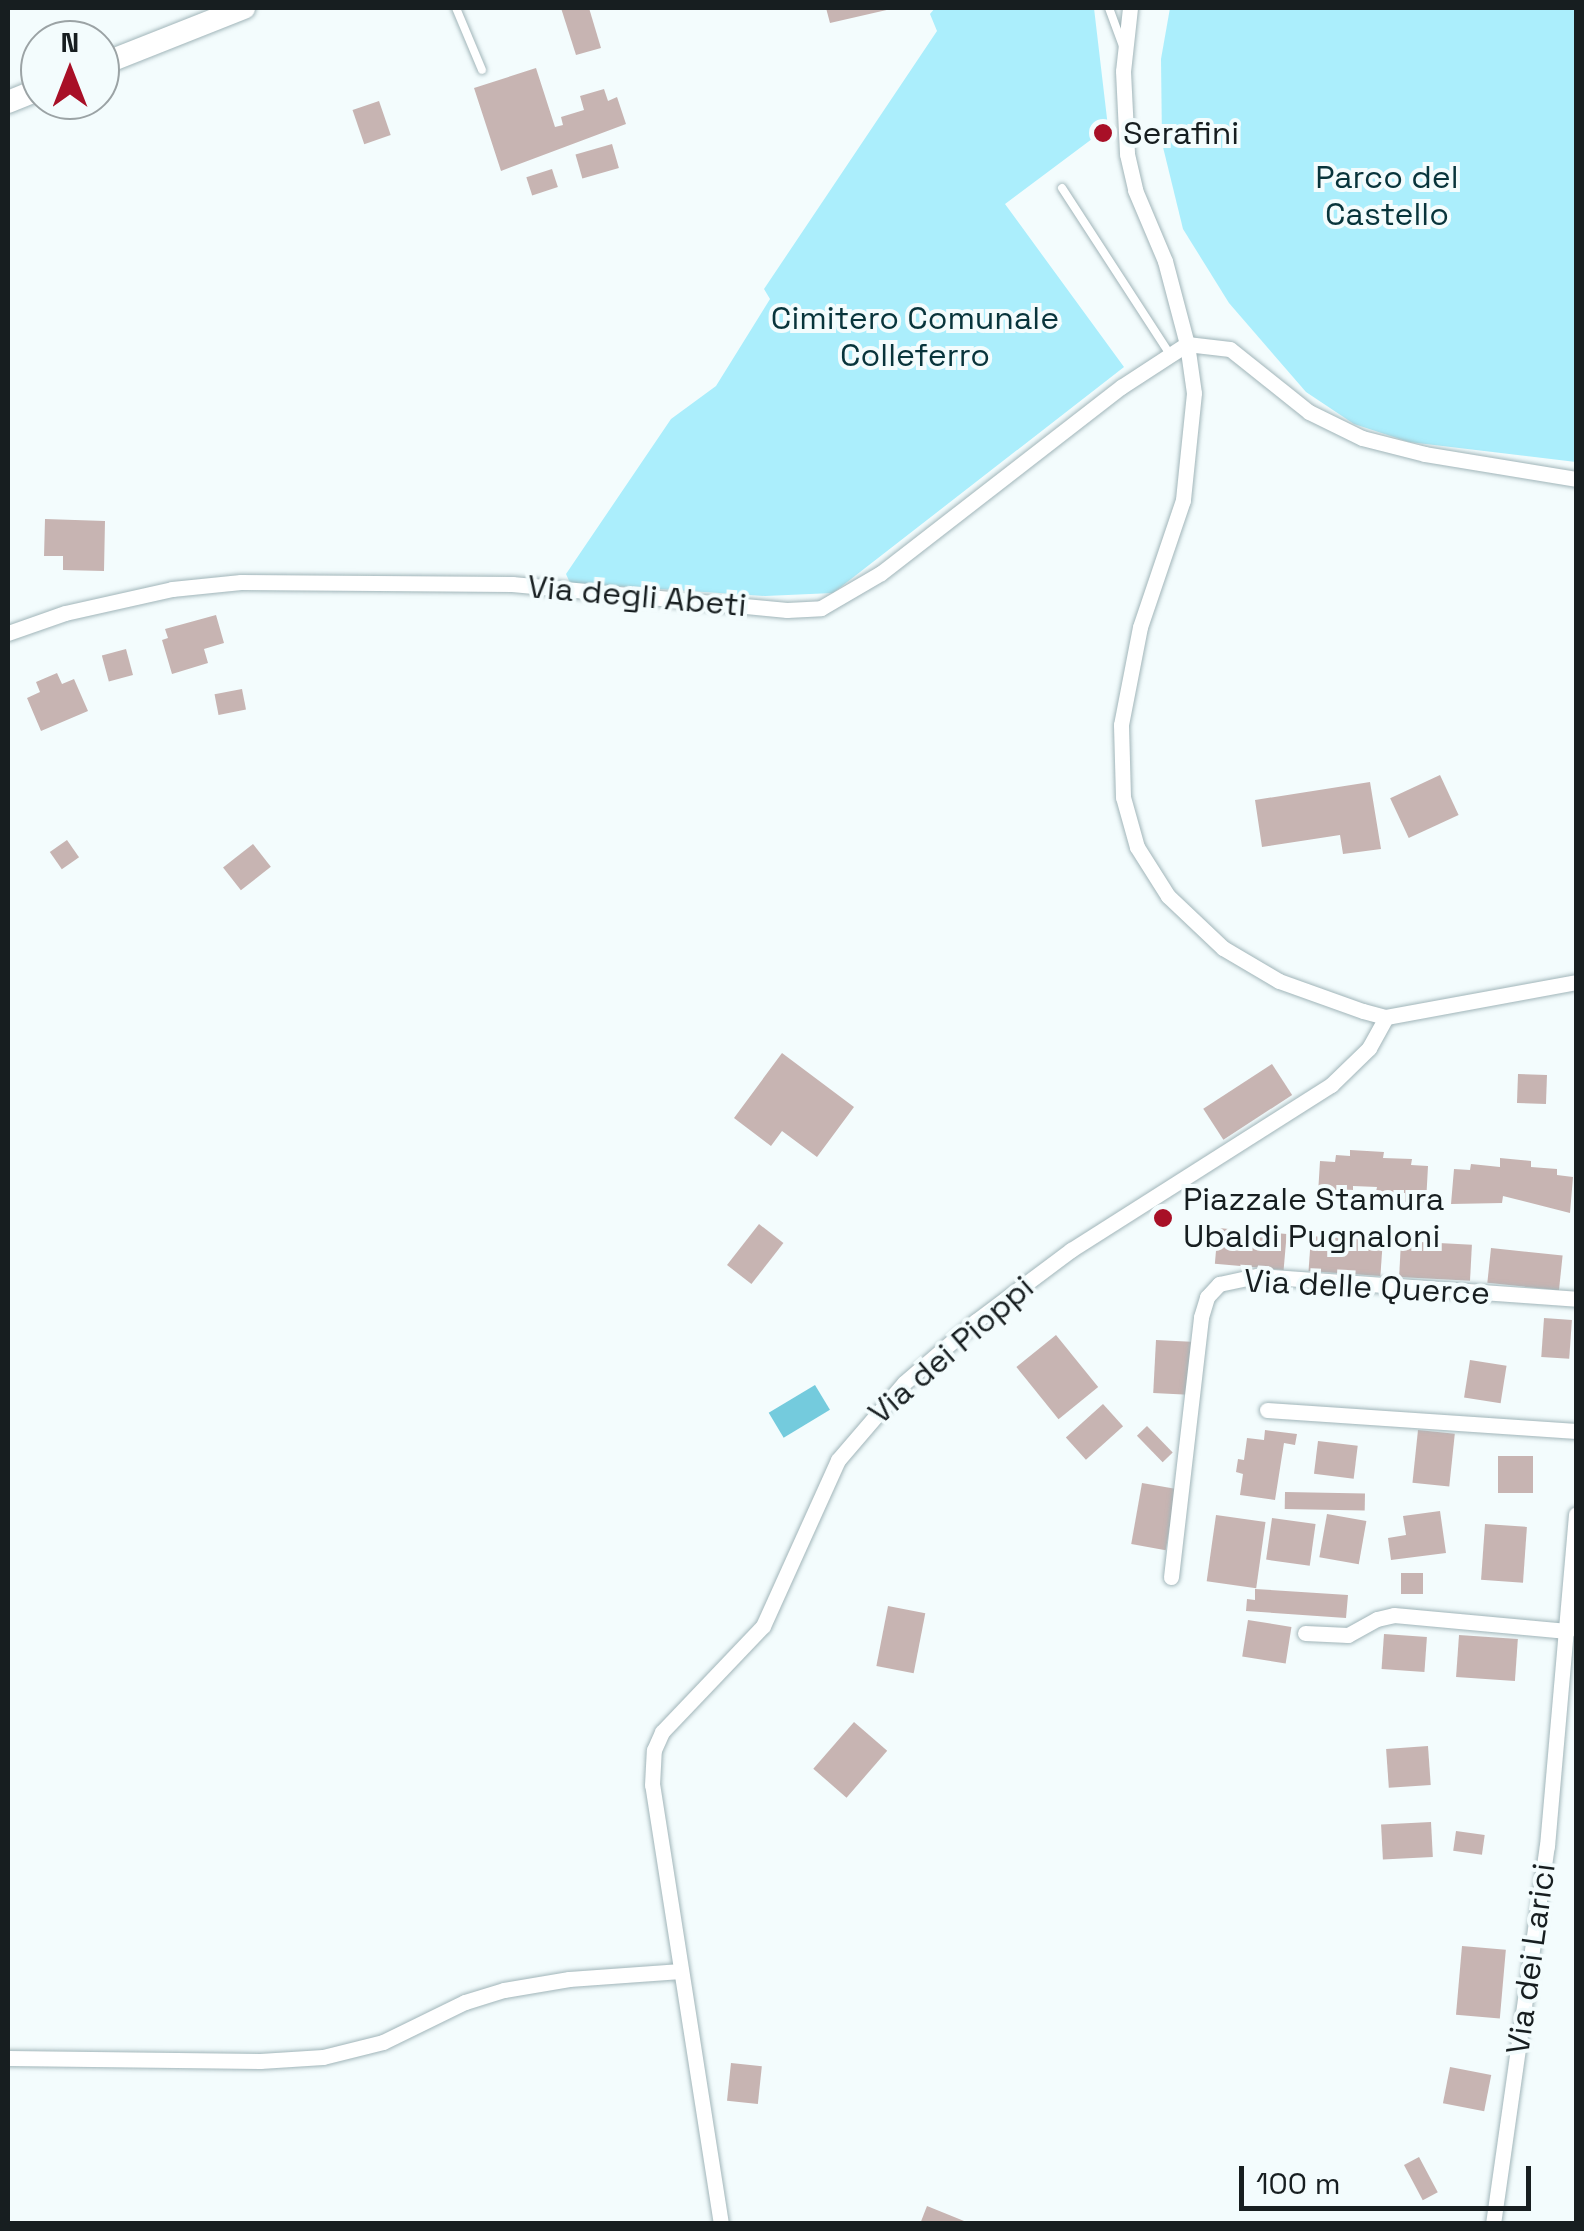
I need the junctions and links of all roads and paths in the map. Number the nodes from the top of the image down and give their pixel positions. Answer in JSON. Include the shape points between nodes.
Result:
{"nodes":[{"id":1,"x":244,"y":8,"type":"edge"},
{"id":2,"x":456,"y":8,"type":"edge"},
{"id":3,"x":1109,"y":8,"type":"edge"},
{"id":4,"x":1130,"y":8,"type":"edge"},
{"id":5,"x":1124,"y":48,"type":"junction"},
{"id":6,"x":120,"y":57,"type":"edge"},
{"id":7,"x":482,"y":70,"type":"dead end"},
{"id":8,"x":1062,"y":188,"type":"dead end"},
{"id":9,"x":1187,"y":344,"type":"junction"},
{"id":10,"x":1170,"y":354,"type":"junction"},
{"id":11,"x":1576,"y":479,"type":"edge"},
{"id":12,"x":8,"y":633,"type":"edge"},
{"id":13,"x":1576,"y":982,"type":"edge"},
{"id":14,"x":1386,"y":1017,"type":"junction"},
{"id":15,"x":1576,"y":1299,"type":"edge"},
{"id":16,"x":1267,"y":1410,"type":"dead end"},
{"id":17,"x":1576,"y":1430,"type":"edge"},
{"id":18,"x":1576,"y":1514,"type":"edge"},
{"id":19,"x":1171,"y":1577,"type":"dead end"},
{"id":20,"x":1567,"y":1631,"type":"junction"},
{"id":21,"x":1306,"y":1632,"type":"dead end"},
{"id":22,"x":1571,"y":1665,"type":"edge"},
{"id":23,"x":681,"y":1971,"type":"junction"},
{"id":24,"x":8,"y":2058,"type":"edge"},
{"id":25,"x":721,"y":2224,"type":"edge"},
{"id":26,"x":1493,"y":2224,"type":"edge"}],
"edges":[{"from":1,"to":6,"type":"main road"},
{"from":2,"to":7,"type":"lane"},
{"from":3,"to":5,"type":"lane"},
{"from":4,"to":5,"type":"street"},
{"from":5,"to":9,"type":"street","via":[[1130,172],[1165,261]]},
{"from":8,"to":10,"type":"lane"},
{"from":9,"to":10,"type":"street","name":"Via degli Abeti"},
{"from":9,"to":11,"type":"street","via":[[1230,349],[1308,412],[1362,438]]},
{"from":9,"to":14,"type":"street","via":[[1194,393],[1189,470],[1140,627],[1121,725],[1121,782],[1131,831],[1168,896],[1237,958],[1292,986]]},
{"from":10,"to":12,"type":"street","name":"Via degli Abeti","via":[[918,546],[822,608],[512,584],[241,582],[172,589]]},
{"from":13,"to":14,"type":"street"},
{"from":14,"to":23,"type":"street","name":"Via dei Pioppi","via":[[1369,1048],[1331,1085],[1027,1282],[913,1374],[847,1446],[763,1626],[672,1718],[656,1744],[652,1785]]},
{"from":15,"to":19,"type":"street","name":"Via delle Querce","via":[[1258,1276],[1219,1284],[1201,1317]]},
{"from":16,"to":17,"type":"street"},
{"from":18,"to":20,"type":"street","name":"Via dei Larici"},
{"from":20,"to":21,"type":"street","via":[[1394,1615],[1348,1635]]},
{"from":20,"to":22,"type":"street","name":"Via dei Larici"},
{"from":22,"to":26,"type":"street","name":"Via dei Larici"},
{"from":23,"to":24,"type":"street","via":[[504,1990],[383,2042],[322,2057]]},
{"from":23,"to":25,"type":"street","name":"Via dei Pioppi"}]}
